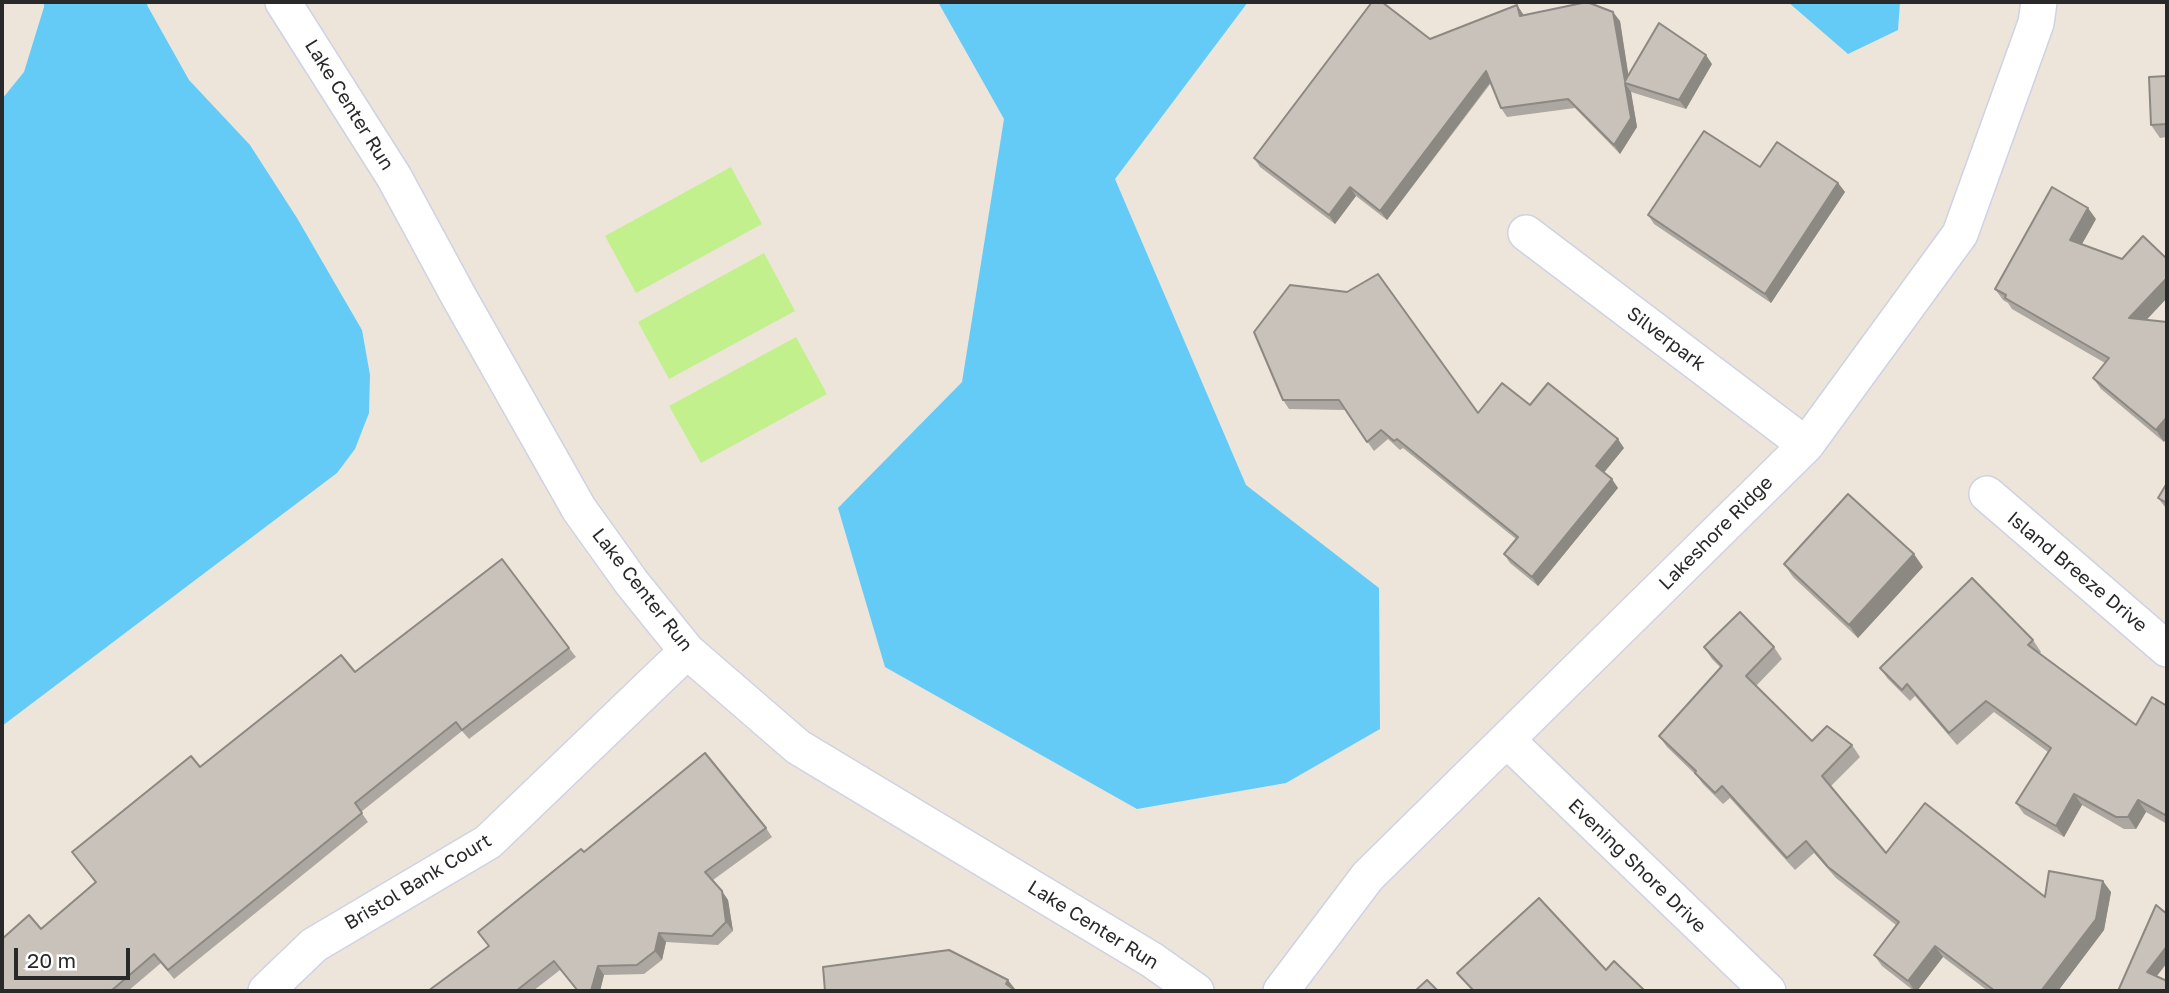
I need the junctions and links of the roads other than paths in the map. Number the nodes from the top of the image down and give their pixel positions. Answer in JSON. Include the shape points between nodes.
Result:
{"nodes":[{"id":1,"x":283,"y":2,"type":"edge"},
{"id":2,"x":2039,"y":2,"type":"edge"},
{"id":3,"x":1526,"y":233,"type":"dead end"},
{"id":4,"x":1806,"y":445,"type":"junction"},
{"id":5,"x":1986,"y":495,"type":"dead end"},
{"id":6,"x":2167,"y":649,"type":"edge"},
{"id":7,"x":687,"y":651,"type":"junction"},
{"id":8,"x":1507,"y":740,"type":"junction"},
{"id":9,"x":267,"y":991,"type":"edge"},
{"id":10,"x":1196,"y":991,"type":"edge"},
{"id":11,"x":1281,"y":991,"type":"edge"},
{"id":12,"x":1768,"y":991,"type":"edge"}],
"edges":[{"from":1,"to":7,"type":"street","name":"Lake Center Run","via":[[394,177],[579,509]]},
{"from":2,"to":4,"type":"street","name":"Lakeshore Ridge","via":[[2036,23],[1960,234]]},
{"from":3,"to":4,"type":"street","name":"Silverpark"},
{"from":4,"to":8,"type":"street","name":"Lakeshore Ridge"},
{"from":5,"to":6,"type":"street","name":"Island Breeze Drive"},
{"from":7,"to":9,"type":"street","name":"Bristol Bank Court","via":[[488,842],[314,945]]},
{"from":7,"to":10,"type":"street","name":"Lake Center Run","via":[[799,747]]},
{"from":8,"to":11,"type":"street","name":"Lakeshore Ridge","via":[[1368,876]]},
{"from":8,"to":12,"type":"street","name":"Evening Shore Drive"}]}
